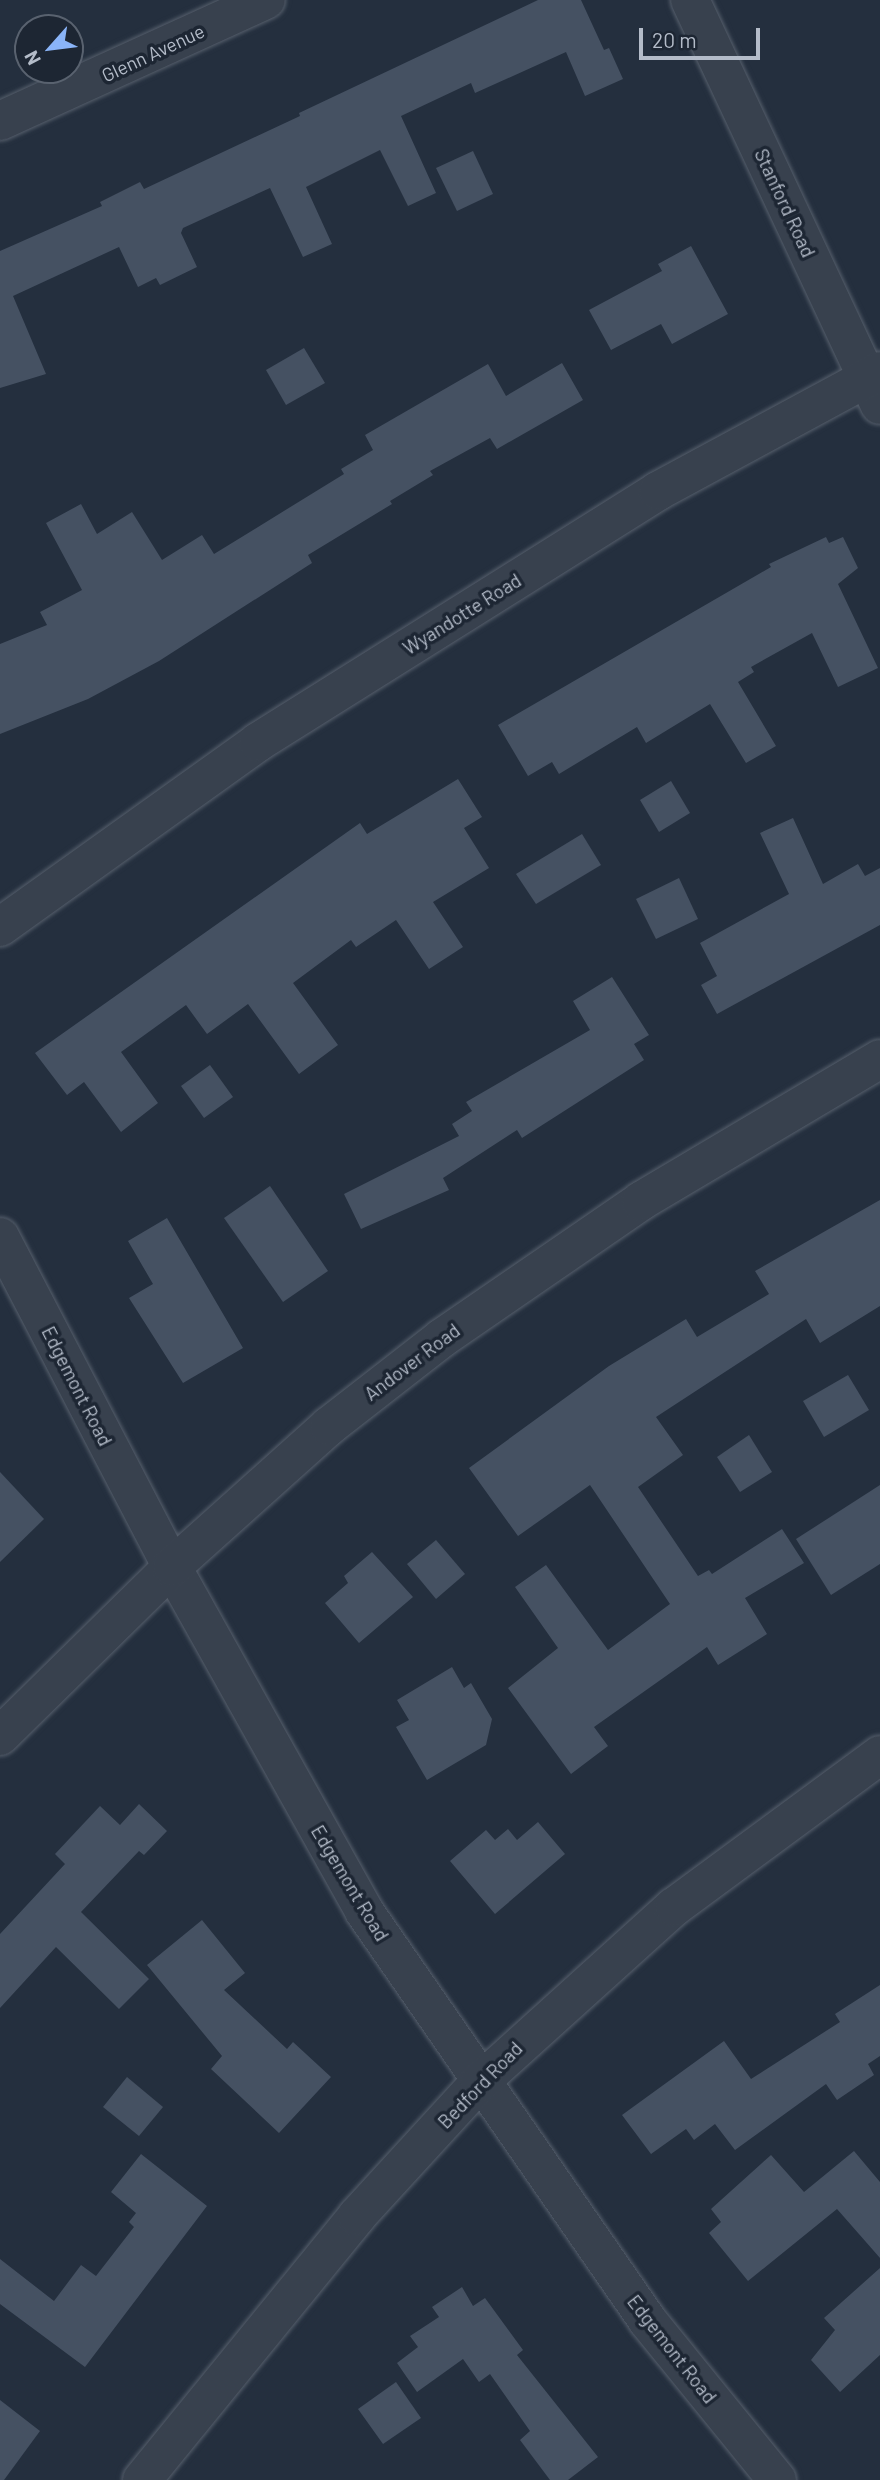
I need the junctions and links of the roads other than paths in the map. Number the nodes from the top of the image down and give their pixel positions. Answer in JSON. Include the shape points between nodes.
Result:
{"nodes":[{"id":1,"x":266,"y":0,"type":"edge"},
{"id":2,"x":690,"y":0,"type":"edge"},
{"id":3,"x":0,"y":121,"type":"edge"},
{"id":4,"x":876,"y":385,"type":"edge"},
{"id":5,"x":59,"y":883,"type":"junction"},
{"id":6,"x":0,"y":891,"type":"edge"},
{"id":7,"x":0,"y":927,"type":"edge"},
{"id":8,"x":880,"y":1059,"type":"edge"},
{"id":9,"x":0,"y":1237,"type":"edge"},
{"id":10,"x":172,"y":1567,"type":"junction"},
{"id":11,"x":0,"y":1736,"type":"edge"},
{"id":12,"x":880,"y":1755,"type":"edge"},
{"id":13,"x":479,"y":2083,"type":"junction"},
{"id":14,"x":142,"y":2480,"type":"edge"},
{"id":15,"x":777,"y":2480,"type":"edge"}],
"edges":[{"from":1,"to":3,"type":"street","name":"Glenn Avenue"},
{"from":2,"to":4,"type":"street","name":"Stanford Road"},
{"from":4,"to":5,"type":"street","name":"Wyandotte Road","via":[[611,521],[258,741]]},
{"from":5,"to":6,"type":"street","name":"Wyandotte Road"},
{"from":5,"to":7,"type":"street","name":"Wyandotte Road"},
{"from":8,"to":10,"type":"street","name":"Andover Road","via":[[641,1201],[442,1338],[329,1426]]},
{"from":9,"to":10,"type":"street","name":"Edgemont Road"},
{"from":10,"to":11,"type":"street","name":"Andover Road"},
{"from":10,"to":13,"type":"street","name":"Edgemont Road","via":[[364,1911]]},
{"from":12,"to":13,"type":"street","name":"Bedford Road","via":[[674,1907]]},
{"from":13,"to":14,"type":"street","name":"Bedford Road","via":[[357,2216]]},
{"from":13,"to":15,"type":"street","name":"Edgemont Road","via":[[647,2320]]}]}
